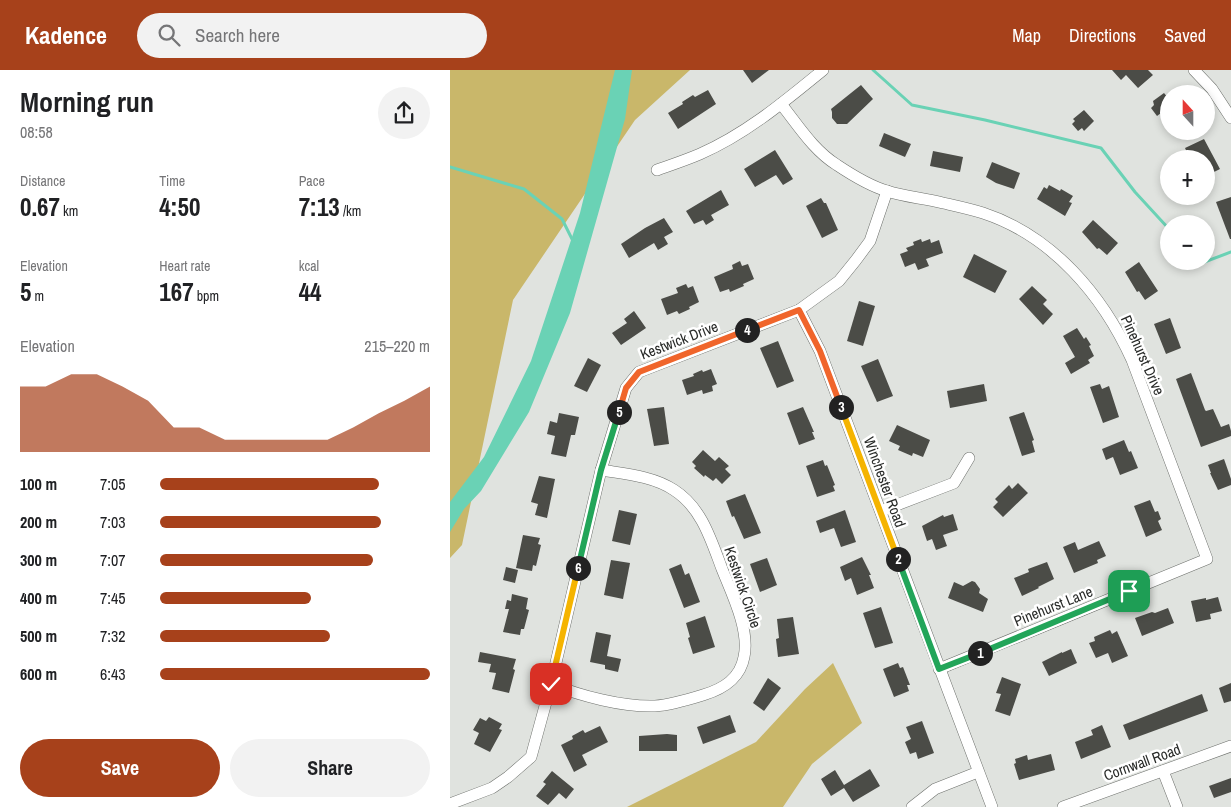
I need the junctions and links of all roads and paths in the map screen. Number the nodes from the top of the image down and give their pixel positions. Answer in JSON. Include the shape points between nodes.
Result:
{"nodes":[{"id":1,"x":823,"y":70,"type":"edge"},
{"id":2,"x":1194,"y":70,"type":"edge"},
{"id":3,"x":781,"y":104,"type":"junction"},
{"id":4,"x":1231,"y":118,"type":"edge"},
{"id":5,"x":657,"y":170,"type":"dead end"},
{"id":6,"x":887,"y":191,"type":"junction"},
{"id":7,"x":799,"y":310,"type":"junction"},
{"id":8,"x":969,"y":458,"type":"dead end"},
{"id":9,"x":601,"y":470,"type":"junction"},
{"id":10,"x":881,"y":511,"type":"junction"},
{"id":11,"x":1207,"y":559,"type":"joint"},
{"id":12,"x":939,"y":669,"type":"junction"},
{"id":13,"x":551,"y":684,"type":"junction"},
{"id":14,"x":1231,"y":746,"type":"edge"},
{"id":15,"x":1163,"y":771,"type":"junction"},
{"id":16,"x":978,"y":772,"type":"junction"},
{"id":17,"x":450,"y":804,"type":"edge"},
{"id":18,"x":912,"y":807,"type":"edge"},
{"id":19,"x":992,"y":807,"type":"edge"},
{"id":20,"x":1063,"y":807,"type":"edge"},
{"id":21,"x":1177,"y":807,"type":"edge"}],
"edges":[{"from":1,"to":3,"type":"street"},
{"from":2,"to":4,"type":"street","via":[[1212,89]]},
{"from":3,"to":5,"type":"street","via":[[737,135],[700,154]]},
{"from":3,"to":6,"type":"street","name":"Pinehurst Drive","via":[[810,141],[836,165]]},
{"from":6,"to":7,"type":"street","name":"Kestwick Drive","via":[[870,241],[856,260],[838,281]]},
{"from":6,"to":11,"type":"street","name":"Pinehurst Drive","via":[[940,202],[1002,221],[1052,252],[1092,292],[1110,316],[1132,360]]},
{"from":7,"to":9,"type":"street","name":"Kestwick Drive","via":[[639,372],[626,388]]},
{"from":7,"to":10,"type":"street","name":"Winchester Road","via":[[820,351]]},
{"from":8,"to":10,"type":"street","via":[[954,483]]},
{"from":9,"to":13,"type":"street","name":"Kestwick Drive"},
{"from":9,"to":13,"type":"street","name":"Kestwick Circle","via":[[655,481],[673,490],[704,522],[737,606],[746,644],[745,656],[736,675],[719,690],[679,703],[636,705],[568,691]]},
{"from":10,"to":12,"type":"street","name":"Winchester Road"},
{"from":11,"to":12,"type":"street","name":"Pinehurst Lane"},
{"from":12,"to":16,"type":"street","name":"Winchester Road"},
{"from":13,"to":17,"type":"street","name":"Kestwick Drive","via":[[531,757],[492,788]]},
{"from":14,"to":15,"type":"street","name":"Cornwall Road"},
{"from":15,"to":20,"type":"street","name":"Cornwall Road"},
{"from":15,"to":21,"type":"street"},
{"from":16,"to":18,"type":"street","via":[[935,789]]},
{"from":16,"to":19,"type":"street","name":"Winchester Road"}]}
